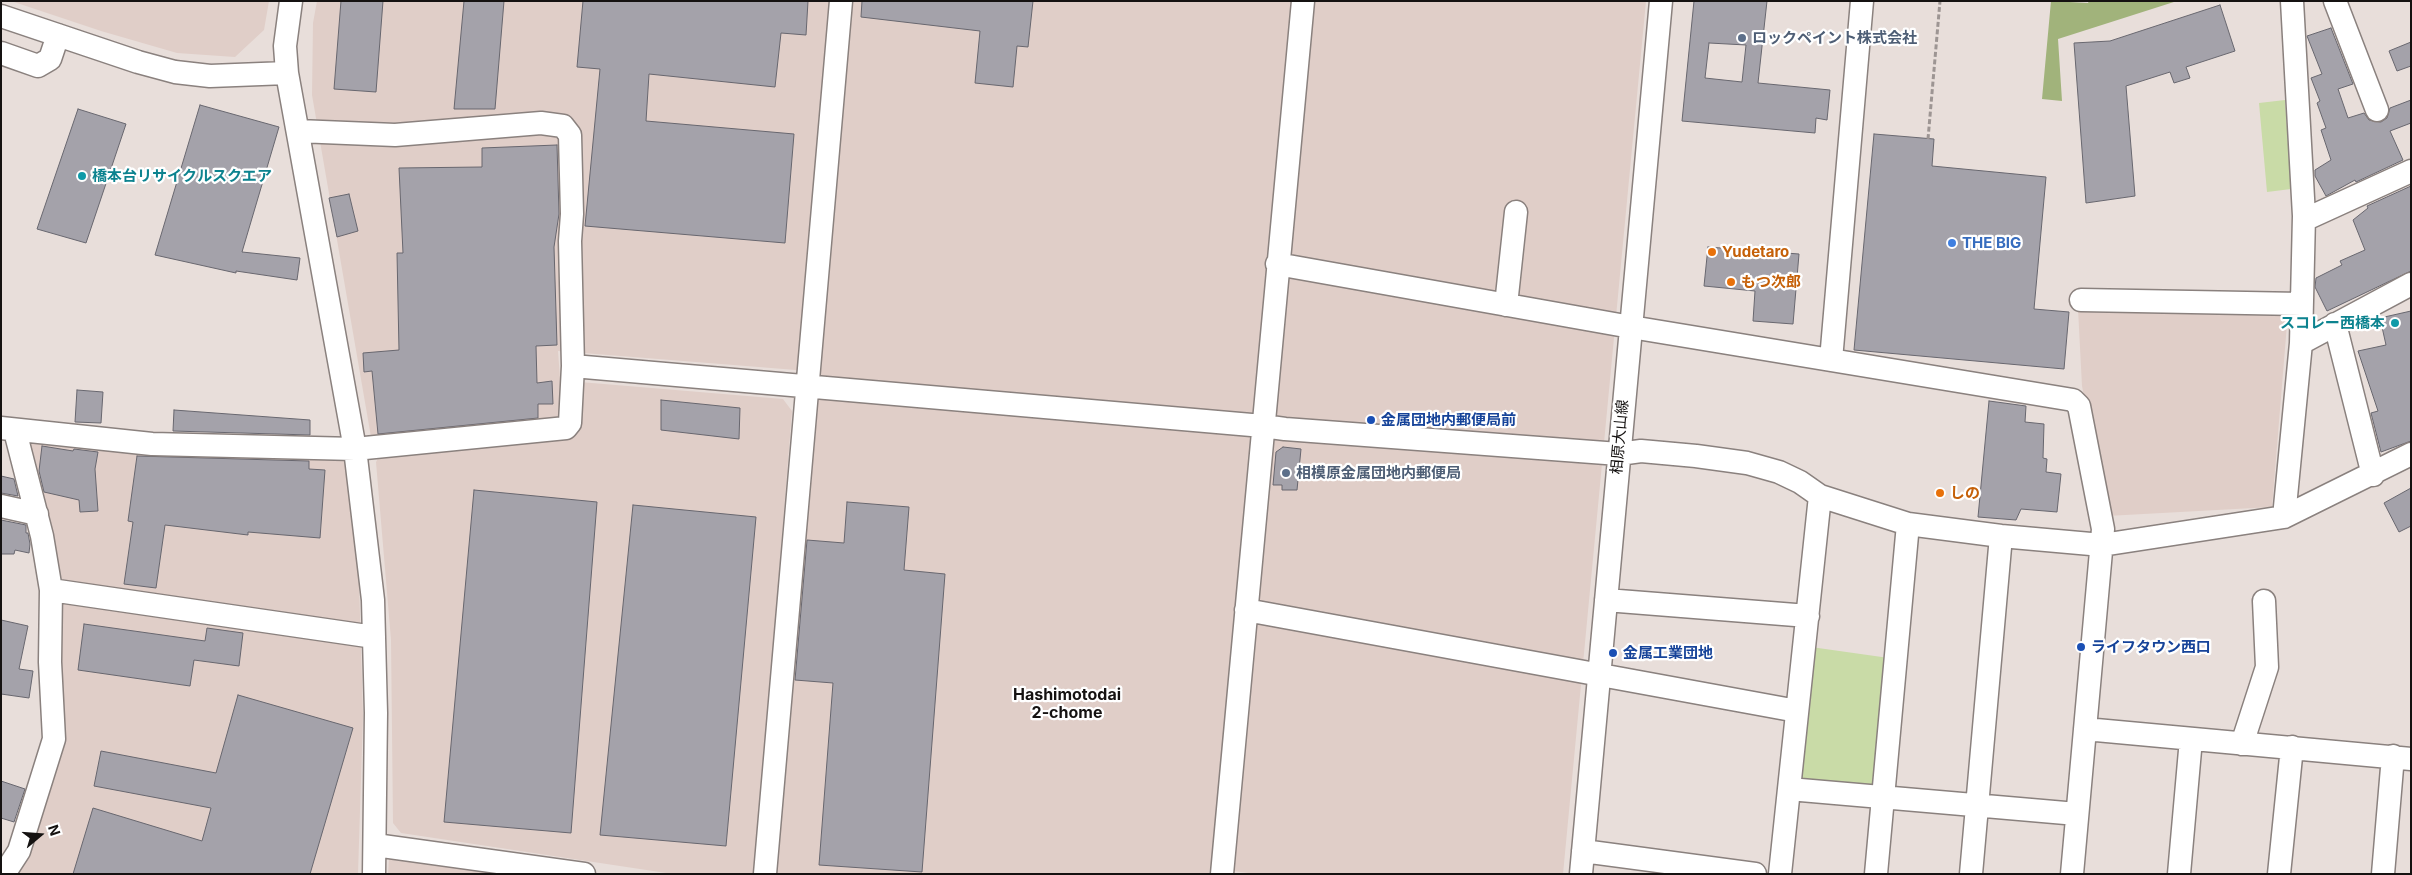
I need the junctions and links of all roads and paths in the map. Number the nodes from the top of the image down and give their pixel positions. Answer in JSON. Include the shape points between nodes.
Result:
{"nodes":[{"id":1,"x":291,"y":1,"type":"edge"},
{"id":2,"x":842,"y":1,"type":"edge"},
{"id":3,"x":1302,"y":1,"type":"edge"},
{"id":4,"x":1661,"y":1,"type":"edge"},
{"id":5,"x":1862,"y":1,"type":"edge"},
{"id":6,"x":1940,"y":1,"type":"edge"},
{"id":7,"x":2292,"y":1,"type":"edge"},
{"id":8,"x":2335,"y":1,"type":"edge"},
{"id":9,"x":1,"y":16,"type":"edge"},
{"id":10,"x":58,"y":35,"type":"junction"},
{"id":11,"x":1,"y":53,"type":"edge"},
{"id":12,"x":287,"y":73,"type":"junction"},
{"id":13,"x":2377,"y":110,"type":"dead end"},
{"id":14,"x":298,"y":131,"type":"junction"},
{"id":15,"x":1928,"y":139,"type":"dead end"},
{"id":16,"x":2411,"y":171,"type":"edge"},
{"id":17,"x":1516,"y":212,"type":"dead end"},
{"id":18,"x":2304,"y":220,"type":"junction"},
{"id":19,"x":1277,"y":264,"type":"junction"},
{"id":20,"x":2410,"y":285,"type":"edge"},
{"id":21,"x":2081,"y":300,"type":"dead end"},
{"id":22,"x":1506,"y":304,"type":"junction"},
{"id":23,"x":2301,"y":304,"type":"junction"},
{"id":24,"x":2335,"y":324,"type":"junction"},
{"id":25,"x":1631,"y":327,"type":"junction"},
{"id":26,"x":2301,"y":342,"type":"junction"},
{"id":27,"x":1830,"y":360,"type":"junction"},
{"id":28,"x":572,"y":366,"type":"junction"},
{"id":29,"x":806,"y":387,"type":"junction"},
{"id":30,"x":1263,"y":426,"type":"junction"},
{"id":31,"x":8,"y":430,"type":"edge"},
{"id":32,"x":355,"y":449,"type":"junction"},
{"id":33,"x":1618,"y":454,"type":"junction"},
{"id":34,"x":2411,"y":454,"type":"edge"},
{"id":35,"x":2373,"y":475,"type":"junction"},
{"id":36,"x":1820,"y":496,"type":"junction"},
{"id":37,"x":1,"y":506,"type":"edge"},
{"id":38,"x":36,"y":514,"type":"junction"},
{"id":39,"x":2284,"y":517,"type":"junction"},
{"id":40,"x":1908,"y":524,"type":"junction"},
{"id":41,"x":2001,"y":536,"type":"junction"},
{"id":42,"x":2102,"y":545,"type":"junction"},
{"id":43,"x":51,"y":590,"type":"junction"},
{"id":44,"x":1606,"y":600,"type":"junction"},
{"id":45,"x":2264,"y":601,"type":"dead end"},
{"id":46,"x":1246,"y":610,"type":"junction"},
{"id":47,"x":1808,"y":616,"type":"junction"},
{"id":48,"x":374,"y":637,"type":"junction"},
{"id":49,"x":1598,"y":674,"type":"junction"},
{"id":50,"x":1797,"y":711,"type":"junction"},
{"id":51,"x":2085,"y":729,"type":"junction"},
{"id":52,"x":2191,"y":739,"type":"junction"},
{"id":53,"x":2242,"y":744,"type":"junction"},
{"id":54,"x":2292,"y":747,"type":"junction"},
{"id":55,"x":2402,"y":758,"type":"edge"},
{"id":56,"x":1789,"y":789,"type":"junction"},
{"id":57,"x":1883,"y":797,"type":"junction"},
{"id":58,"x":1978,"y":806,"type":"junction"},
{"id":59,"x":2077,"y":814,"type":"junction"},
{"id":60,"x":375,"y":845,"type":"junction"},
{"id":61,"x":1583,"y":851,"type":"junction"},
{"id":62,"x":4,"y":874,"type":"edge"},
{"id":63,"x":374,"y":874,"type":"edge"},
{"id":64,"x":584,"y":874,"type":"edge"},
{"id":65,"x":764,"y":874,"type":"edge"},
{"id":66,"x":1222,"y":874,"type":"edge"},
{"id":67,"x":1581,"y":874,"type":"edge"},
{"id":68,"x":1755,"y":874,"type":"edge"},
{"id":69,"x":1780,"y":874,"type":"edge"},
{"id":70,"x":1876,"y":874,"type":"edge"},
{"id":71,"x":1971,"y":874,"type":"edge"},
{"id":72,"x":2072,"y":874,"type":"edge"},
{"id":73,"x":2179,"y":874,"type":"edge"},
{"id":74,"x":2279,"y":874,"type":"edge"},
{"id":75,"x":2383,"y":874,"type":"edge"}],
"edges":[{"from":1,"to":12,"type":"street","via":[[285,46]]},
{"from":2,"to":29,"type":"street"},
{"from":3,"to":19,"type":"street"},
{"from":4,"to":25,"type":"street","name":"相原大山線"},
{"from":5,"to":27,"type":"street"},
{"from":6,"to":15,"type":"path"},
{"from":7,"to":18,"type":"street"},
{"from":8,"to":13,"type":"street"},
{"from":9,"to":10,"type":"street"},
{"from":10,"to":11,"type":"street","via":[[50,59],[38,66]]},
{"from":10,"to":12,"type":"street","via":[[175,72],[210,76]]},
{"from":12,"to":14,"type":"street"},
{"from":14,"to":28,"type":"street","via":[[395,135],[541,123],[563,126],[570,135]]},
{"from":14,"to":32,"type":"street"},
{"from":16,"to":18,"type":"street"},
{"from":17,"to":22,"type":"street"},
{"from":18,"to":23,"type":"street"},
{"from":19,"to":22,"type":"street"},
{"from":19,"to":30,"type":"street"},
{"from":20,"to":24,"type":"street"},
{"from":21,"to":23,"type":"street"},
{"from":22,"to":25,"type":"street"},
{"from":23,"to":26,"type":"street"},
{"from":24,"to":26,"type":"street"},
{"from":24,"to":35,"type":"street"},
{"from":25,"to":27,"type":"street"},
{"from":25,"to":33,"type":"street","name":"相原大山線"},
{"from":26,"to":39,"type":"street"},
{"from":27,"to":42,"type":"street","via":[[2072,400],[2079,406],[2103,528]]},
{"from":28,"to":29,"type":"street"},
{"from":28,"to":32,"type":"street","via":[[570,423],[566,428]]},
{"from":29,"to":30,"type":"street"},
{"from":29,"to":65,"type":"street"},
{"from":30,"to":33,"type":"street"},
{"from":30,"to":46,"type":"street"},
{"from":31,"to":32,"type":"street","via":[[152,444]]},
{"from":31,"to":38,"type":"street"},
{"from":32,"to":48,"type":"street","via":[[373,600]]},
{"from":33,"to":36,"type":"street","via":[[1641,451],[1747,463],[1779,472]]},
{"from":33,"to":44,"type":"street","name":"相原大山線"},
{"from":34,"to":35,"type":"street"},
{"from":35,"to":39,"type":"street"},
{"from":36,"to":40,"type":"street"},
{"from":36,"to":47,"type":"street"},
{"from":37,"to":38,"type":"street"},
{"from":38,"to":43,"type":"street"},
{"from":39,"to":42,"type":"street"},
{"from":40,"to":41,"type":"street"},
{"from":40,"to":57,"type":"street"},
{"from":41,"to":42,"type":"street"},
{"from":41,"to":58,"type":"street"},
{"from":42,"to":51,"type":"street"},
{"from":43,"to":48,"type":"street"},
{"from":43,"to":62,"type":"street","via":[[54,739],[19,851]]},
{"from":44,"to":47,"type":"street"},
{"from":44,"to":49,"type":"street","name":"相原大山線"},
{"from":45,"to":53,"type":"street","via":[[2267,667]]},
{"from":46,"to":49,"type":"street"},
{"from":46,"to":66,"type":"street"},
{"from":47,"to":50,"type":"street"},
{"from":48,"to":60,"type":"street"},
{"from":49,"to":50,"type":"street"},
{"from":49,"to":61,"type":"street","name":"相原大山線"},
{"from":50,"to":56,"type":"street"},
{"from":51,"to":52,"type":"street"},
{"from":51,"to":59,"type":"street"},
{"from":52,"to":53,"type":"street"},
{"from":52,"to":73,"type":"street"},
{"from":53,"to":54,"type":"street"},
{"from":54,"to":55,"type":"street"},
{"from":54,"to":74,"type":"street"},
{"from":55,"to":75,"type":"street"},
{"from":56,"to":57,"type":"street"},
{"from":56,"to":69,"type":"street"},
{"from":57,"to":58,"type":"street"},
{"from":57,"to":70,"type":"street"},
{"from":58,"to":59,"type":"street"},
{"from":58,"to":71,"type":"street"},
{"from":59,"to":72,"type":"street"},
{"from":60,"to":63,"type":"street"},
{"from":60,"to":64,"type":"street"},
{"from":61,"to":67,"type":"street","name":"相原大山線"},
{"from":61,"to":68,"type":"street"}]}
